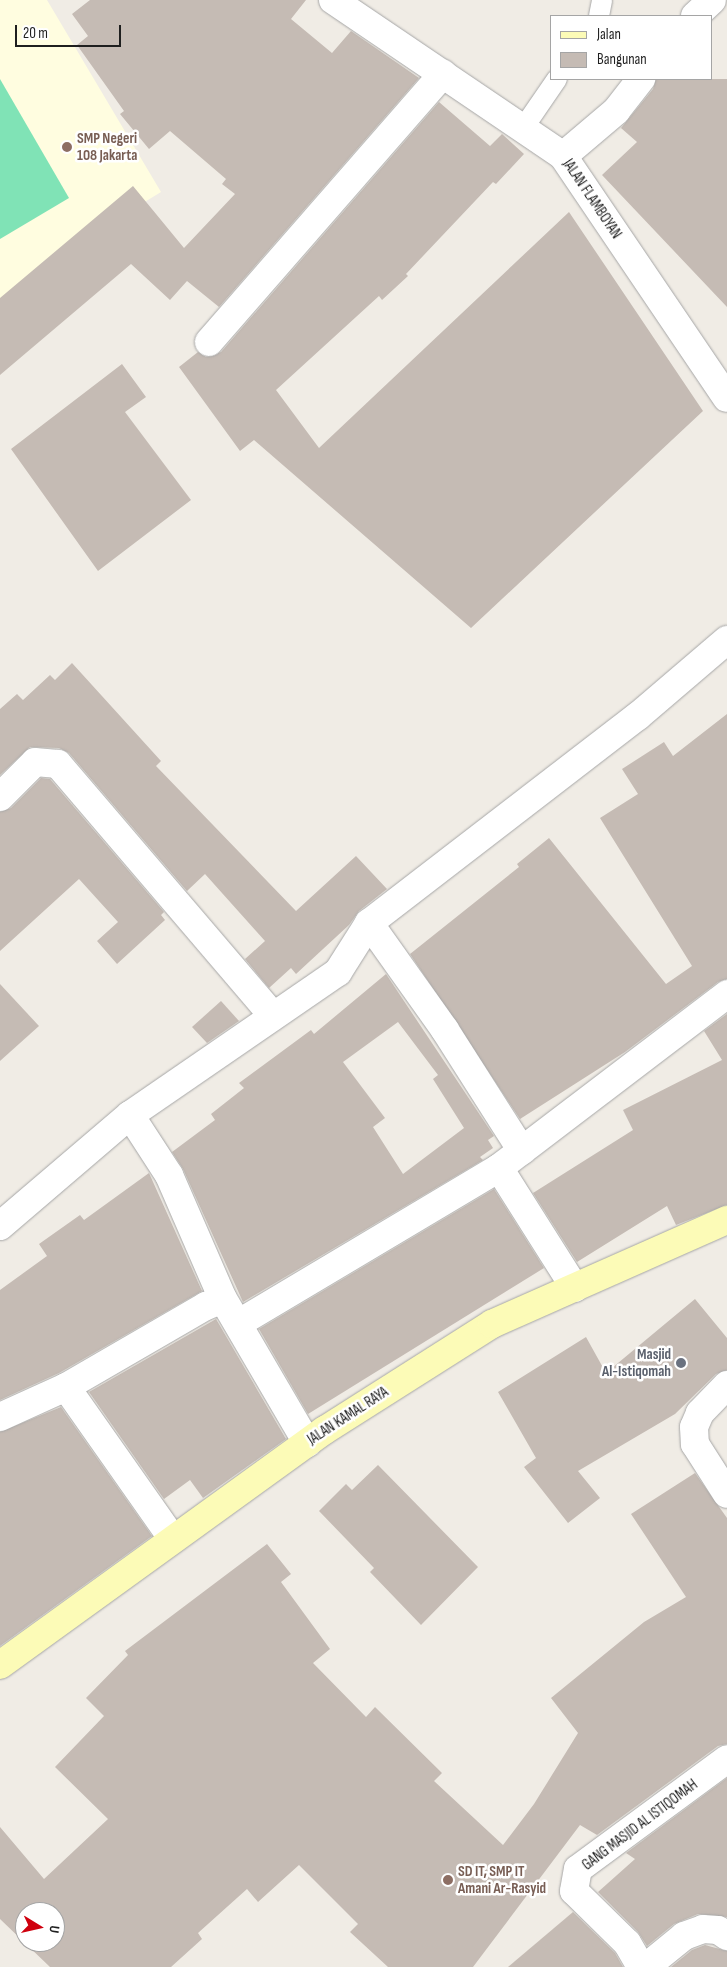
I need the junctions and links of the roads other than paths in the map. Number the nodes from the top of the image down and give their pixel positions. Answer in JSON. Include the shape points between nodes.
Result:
{"nodes":[{"id":1,"x":333,"y":0,"type":"edge"},
{"id":2,"x":602,"y":0,"type":"edge"},
{"id":3,"x":712,"y":0,"type":"edge"},
{"id":4,"x":599,"y":15,"type":"edge"},
{"id":5,"x":697,"y":15,"type":"edge"},
{"id":6,"x":443,"y":74,"type":"junction"},
{"id":7,"x":556,"y":80,"type":"edge"},
{"id":8,"x":640,"y":80,"type":"edge"},
{"id":9,"x":524,"y":127,"type":"junction"},
{"id":10,"x":563,"y":156,"type":"junction"},
{"id":11,"x":209,"y":342,"type":"dead end"},
{"id":12,"x":725,"y":392,"type":"edge"},
{"id":13,"x":727,"y":640,"type":"edge"},
{"id":14,"x":0,"y":797,"type":"edge"},
{"id":15,"x":369,"y":923,"type":"junction"},
{"id":16,"x":727,"y":994,"type":"edge"},
{"id":17,"x":273,"y":1016,"type":"junction"},
{"id":18,"x":130,"y":1115,"type":"junction"},
{"id":19,"x":522,"y":1151,"type":"junction"},
{"id":20,"x":500,"y":1168,"type":"junction"},
{"id":21,"x":727,"y":1220,"type":"edge"},
{"id":22,"x":0,"y":1226,"type":"edge"},
{"id":23,"x":574,"y":1288,"type":"junction"},
{"id":24,"x":223,"y":1300,"type":"junction"},
{"id":25,"x":239,"y":1323,"type":"junction"},
{"id":26,"x":727,"y":1385,"type":"edge"},
{"id":27,"x":66,"y":1387,"type":"junction"},
{"id":28,"x":0,"y":1417,"type":"edge"},
{"id":29,"x":307,"y":1443,"type":"junction"},
{"id":30,"x":727,"y":1494,"type":"edge"},
{"id":31,"x":173,"y":1540,"type":"junction"},
{"id":32,"x":0,"y":1665,"type":"edge"},
{"id":33,"x":727,"y":1759,"type":"edge"},
{"id":34,"x":727,"y":1936,"type":"edge"},
{"id":35,"x":641,"y":1967,"type":"edge"},
{"id":36,"x":646,"y":1967,"type":"edge"}],
"edges":[{"from":1,"to":6,"type":"street","name":"JALAN FLAMBOYAN"},
{"from":2,"to":4,"type":"lane"},
{"from":3,"to":5,"type":"street"},
{"from":6,"to":9,"type":"street","name":"JALAN FLAMBOYAN"},
{"from":6,"to":11,"type":"street"},
{"from":7,"to":9,"type":"lane"},
{"from":8,"to":10,"type":"street","via":[[616,111]]},
{"from":9,"to":10,"type":"street","name":"JALAN FLAMBOYAN"},
{"from":10,"to":12,"type":"street","name":"JALAN FLAMBOYAN"},
{"from":13,"to":15,"type":"street","via":[[638,716]]},
{"from":14,"to":17,"type":"street","via":[[35,762],[58,764]]},
{"from":15,"to":17,"type":"street","via":[[338,972]]},
{"from":15,"to":19,"type":"street","via":[[455,1046]]},
{"from":16,"to":19,"type":"street"},
{"from":17,"to":18,"type":"street"},
{"from":18,"to":22,"type":"street"},
{"from":18,"to":24,"type":"street","via":[[169,1175]]},
{"from":19,"to":20,"type":"street"},
{"from":20,"to":23,"type":"street"},
{"from":20,"to":25,"type":"street"},
{"from":21,"to":23,"type":"main road","name":"JALAN KAMAL RAYA"},
{"from":23,"to":29,"type":"main road","name":"JALAN KAMAL RAYA","via":[[492,1324]]},
{"from":24,"to":25,"type":"street"},
{"from":24,"to":27,"type":"street","via":[[206,1306]]},
{"from":25,"to":29,"type":"street"},
{"from":26,"to":30,"type":"street","via":[[700,1413],[694,1426],[695,1444]]},
{"from":27,"to":28,"type":"street"},
{"from":27,"to":31,"type":"street"},
{"from":29,"to":31,"type":"main road","name":"JALAN KAMAL RAYA"},
{"from":31,"to":32,"type":"main road","name":"JALAN KAMAL RAYA"},
{"from":33,"to":35,"type":"street","name":"GANG MASJID AL ISTIQOMAH","via":[[578,1869],[574,1891],[627,1943]]},
{"from":34,"to":36,"type":"street","via":[[718,1930],[703,1929],[684,1936]]}]}
